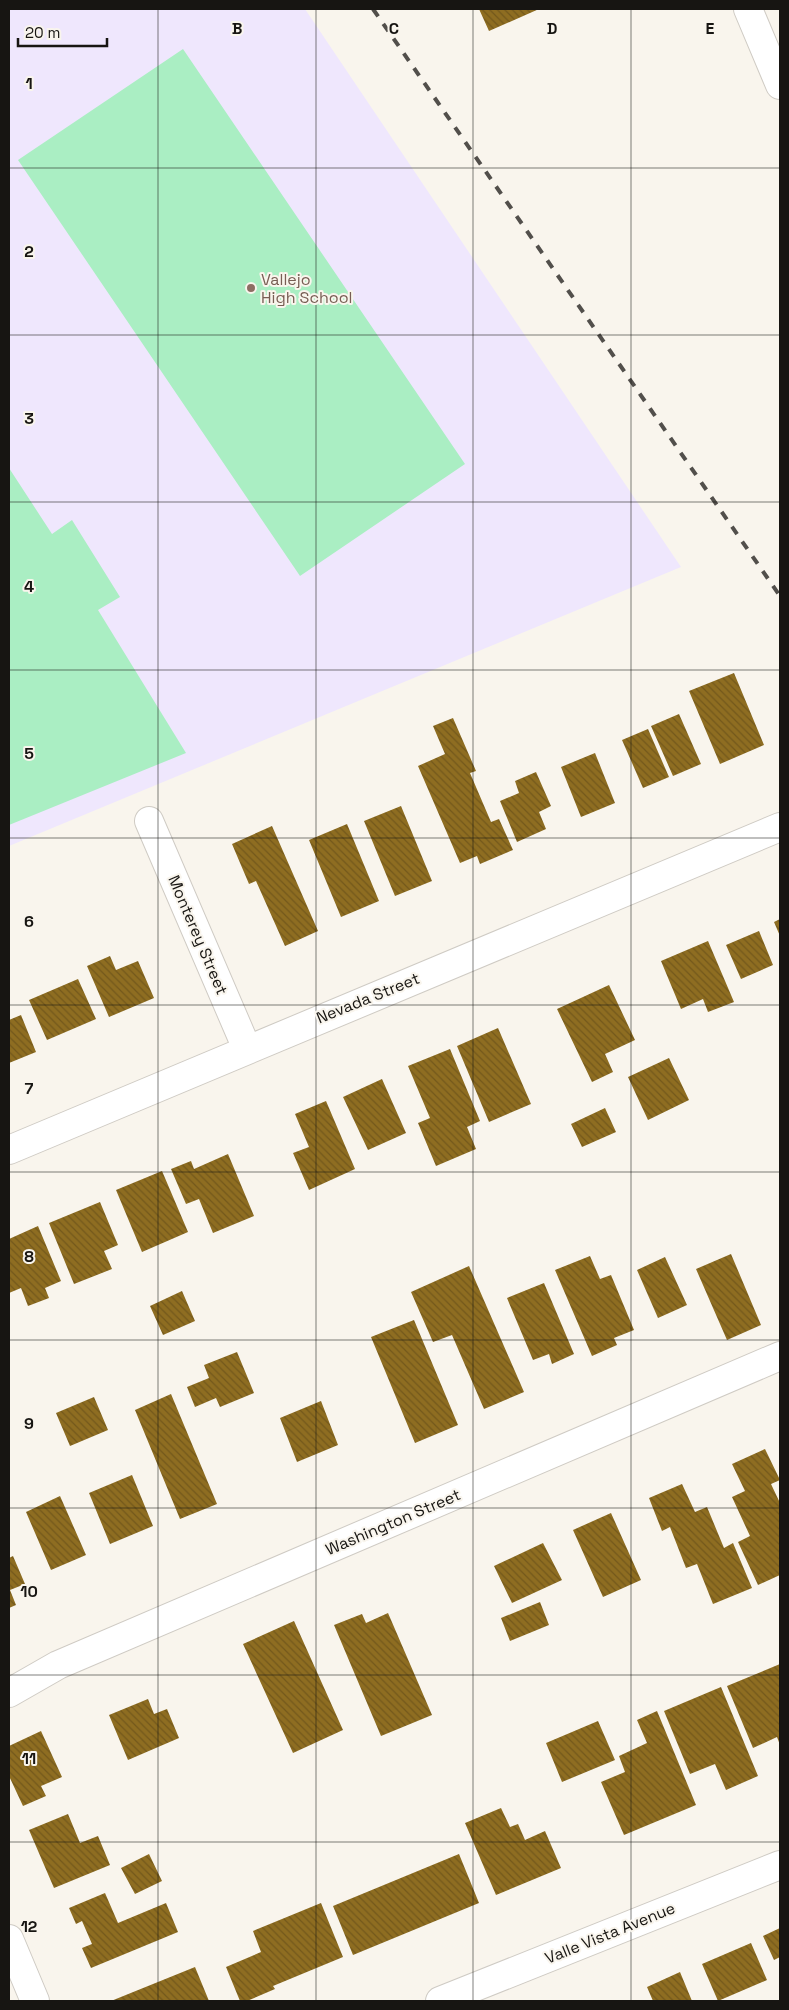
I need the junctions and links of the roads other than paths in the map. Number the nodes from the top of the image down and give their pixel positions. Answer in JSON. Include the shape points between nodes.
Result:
{"nodes":[{"id":1,"x":748,"y":9,"type":"edge"},
{"id":2,"x":780,"y":84,"type":"edge"},
{"id":3,"x":149,"y":822,"type":"dead end"},
{"id":4,"x":780,"y":827,"type":"edge"},
{"id":5,"x":247,"y":1049,"type":"junction"},
{"id":6,"x":9,"y":1150,"type":"edge"},
{"id":7,"x":780,"y":1356,"type":"edge"},
{"id":8,"x":9,"y":1693,"type":"edge"},
{"id":9,"x":780,"y":1865,"type":"edge"},
{"id":10,"x":9,"y":1939,"type":"edge"},
{"id":11,"x":35,"y":2001,"type":"edge"},
{"id":12,"x":440,"y":2001,"type":"edge"}],
"edges":[{"from":1,"to":2,"type":"street"},
{"from":3,"to":5,"type":"street","name":"Monterey Street"},
{"from":4,"to":5,"type":"street","name":"Nevada Street"},
{"from":5,"to":6,"type":"street","name":"Nevada Street"},
{"from":7,"to":8,"type":"street","name":"Washington Street","via":[[58,1665]]},
{"from":9,"to":12,"type":"street","name":"Valle Vista Avenue"},
{"from":10,"to":11,"type":"street"}]}
